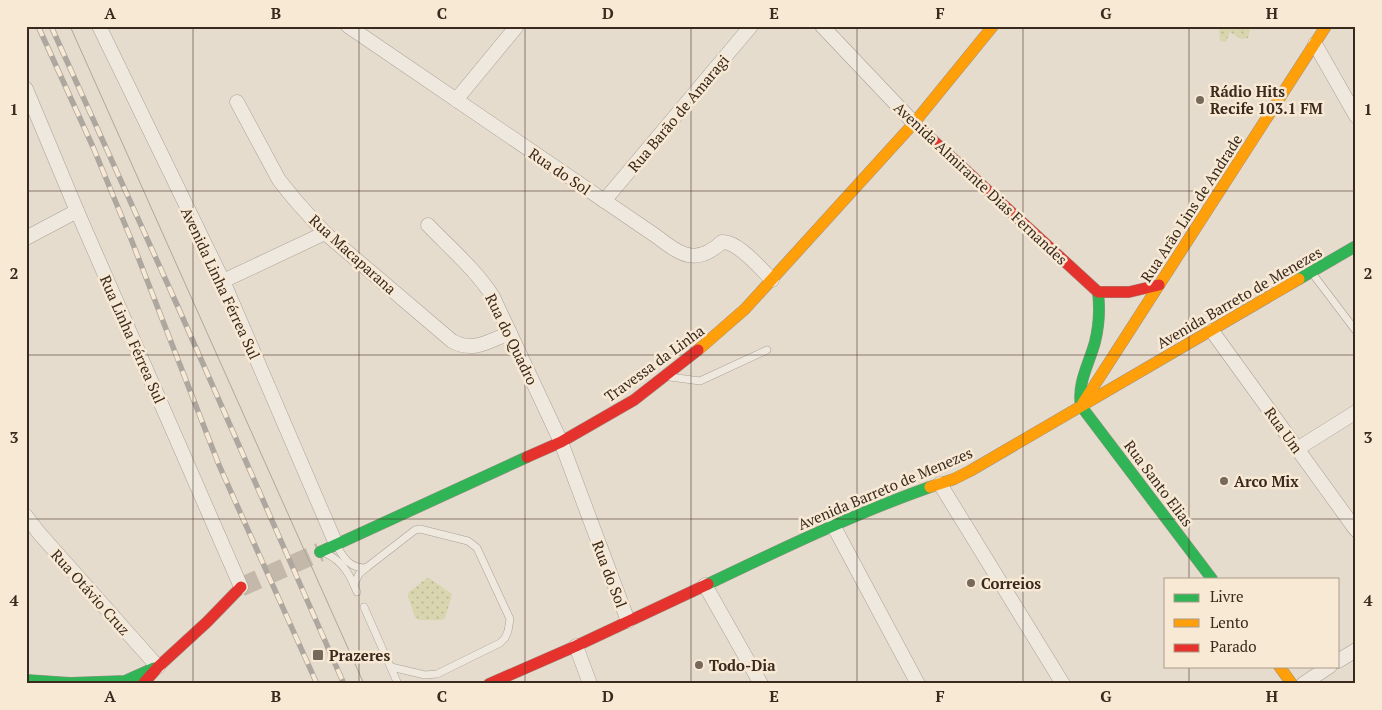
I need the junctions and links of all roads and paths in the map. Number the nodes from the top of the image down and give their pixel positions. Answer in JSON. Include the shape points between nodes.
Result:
{"nodes":[{"id":1,"x":99,"y":26,"type":"edge"},
{"id":2,"x":348,"y":26,"type":"edge"},
{"id":3,"x":517,"y":26,"type":"edge"},
{"id":4,"x":751,"y":26,"type":"edge"},
{"id":5,"x":822,"y":26,"type":"edge"},
{"id":6,"x":993,"y":26,"type":"edge"},
{"id":7,"x":1326,"y":26,"type":"edge"},
{"id":8,"x":1315,"y":44,"type":"junction"},
{"id":9,"x":26,"y":89,"type":"edge"},
{"id":10,"x":456,"y":100,"type":"junction"},
{"id":11,"x":237,"y":102,"type":"dead end"},
{"id":12,"x":1356,"y":116,"type":"edge"},
{"id":13,"x":914,"y":123,"type":"junction"},
{"id":14,"x":604,"y":201,"type":"junction"},
{"id":15,"x":77,"y":210,"type":"junction"},
{"id":16,"x":428,"y":225,"type":"dead end"},
{"id":17,"x":326,"y":233,"type":"junction"},
{"id":18,"x":26,"y":238,"type":"edge"},
{"id":19,"x":1356,"y":246,"type":"edge"},
{"id":20,"x":1312,"y":272,"type":"junction"},
{"id":21,"x":772,"y":280,"type":"junction"},
{"id":22,"x":223,"y":281,"type":"junction"},
{"id":23,"x":1159,"y":285,"type":"junction"},
{"id":24,"x":1098,"y":292,"type":"junction"},
{"id":25,"x":1212,"y":331,"type":"junction"},
{"id":26,"x":1356,"y":331,"type":"edge"},
{"id":27,"x":510,"y":332,"type":"junction"},
{"id":28,"x":767,"y":350,"type":"dead end"},
{"id":29,"x":665,"y":376,"type":"junction"},
{"id":30,"x":1081,"y":406,"type":"junction"},
{"id":31,"x":1356,"y":412,"type":"edge"},
{"id":32,"x":561,"y":442,"type":"junction"},
{"id":33,"x":1297,"y":449,"type":"junction"},
{"id":34,"x":940,"y":484,"type":"junction"},
{"id":35,"x":26,"y":516,"type":"edge"},
{"id":36,"x":1354,"y":524,"type":"edge"},
{"id":37,"x":833,"y":525,"type":"junction"},
{"id":38,"x":336,"y":544,"type":"junction"},
{"id":39,"x":320,"y":552,"type":"joint"},
{"id":40,"x":366,"y":568,"type":"junction"},
{"id":41,"x":1211,"y":578,"type":"edge"},
{"id":42,"x":705,"y":584,"type":"junction"},
{"id":43,"x":241,"y":587,"type":"joint"},
{"id":44,"x":364,"y":607,"type":"dead end"},
{"id":45,"x":628,"y":621,"type":"junction"},
{"id":46,"x":576,"y":646,"type":"junction"},
{"id":47,"x":1356,"y":650,"type":"edge"},
{"id":48,"x":1340,"y":660,"type":"edge"},
{"id":49,"x":158,"y":667,"type":"junction"},
{"id":50,"x":391,"y":667,"type":"junction"},
{"id":51,"x":1280,"y":668,"type":"edge"},
{"id":52,"x":1327,"y":668,"type":"edge"},
{"id":53,"x":26,"y":680,"type":"edge"},
{"id":54,"x":146,"y":682,"type":"edge"},
{"id":55,"x":398,"y":684,"type":"edge"},
{"id":56,"x":490,"y":684,"type":"edge"},
{"id":57,"x":590,"y":684,"type":"edge"},
{"id":58,"x":761,"y":684,"type":"edge"},
{"id":59,"x":918,"y":684,"type":"edge"},
{"id":60,"x":1063,"y":684,"type":"edge"},
{"id":61,"x":1292,"y":684,"type":"edge"},
{"id":62,"x":1303,"y":684,"type":"edge"}],
"edges":[{"from":1,"to":22,"type":"street","name":"Avenida Linha Férrea Sul"},
{"from":2,"to":10,"type":"street","name":"Rua do Sol"},
{"from":3,"to":10,"type":"street"},
{"from":4,"to":14,"type":"street","name":"Rua Barão de Amaragi"},
{"from":5,"to":13,"type":"street","name":"Avenida Almirante Dias Fernandes"},
{"from":6,"to":13,"type":"main road","name":"Travessa da Linha"},
{"from":7,"to":8,"type":"main road","name":"Rua Arão Lins de Andrade"},
{"from":8,"to":12,"type":"street"},
{"from":8,"to":23,"type":"main road","name":"Rua Arão Lins de Andrade"},
{"from":9,"to":15,"type":"street","name":"Rua Linha Férrea Sul"},
{"from":10,"to":14,"type":"street","name":"Rua do Sol"},
{"from":11,"to":17,"type":"street","name":"Rua Macaparana","via":[[279,180]]},
{"from":13,"to":21,"type":"main road","name":"Travessa da Linha"},
{"from":13,"to":24,"type":"main road","name":"Avenida Almirante Dias Fernandes"},
{"from":14,"to":21,"type":"street","name":"Rua do Sol","via":[[680,253],[709,254],[722,242],[734,244]]},
{"from":15,"to":18,"type":"street"},
{"from":15,"to":43,"type":"street","name":"Rua Linha Férrea Sul"},
{"from":16,"to":27,"type":"street","name":"Rua do Quadro","via":[[488,290]]},
{"from":17,"to":22,"type":"street"},
{"from":17,"to":27,"type":"street","name":"Rua Macaparana","via":[[461,346],[477,346]]},
{"from":19,"to":20,"type":"main road","name":"Avenida Barreto de Menezes"},
{"from":20,"to":25,"type":"main road","name":"Avenida Barreto de Menezes"},
{"from":20,"to":26,"type":"lane"},
{"from":21,"to":29,"type":"main road","name":"Travessa da Linha","via":[[713,339]]},
{"from":22,"to":38,"type":"street","name":"Avenida Linha Férrea Sul"},
{"from":23,"to":24,"type":"main road","via":[[1116,294]]},
{"from":23,"to":30,"type":"main road","name":"Rua Arão Lins de Andrade"},
{"from":24,"to":30,"type":"main road","via":[[1100,313],[1082,381]]},
{"from":25,"to":30,"type":"main road","name":"Avenida Barreto de Menezes"},
{"from":25,"to":33,"type":"street","name":"Rua Um"},
{"from":27,"to":32,"type":"street","name":"Rua do Quadro"},
{"from":28,"to":29,"type":"lane","via":[[700,381]]},
{"from":29,"to":32,"type":"main road","name":"Travessa da Linha","via":[[634,400]]},
{"from":30,"to":34,"type":"main road","name":"Avenida Barreto de Menezes","via":[[970,471]]},
{"from":30,"to":41,"type":"main road","name":"Rua Santo Elias"},
{"from":31,"to":33,"type":"street"},
{"from":32,"to":38,"type":"main road","name":"Travessa da Linha"},
{"from":32,"to":45,"type":"street","name":"Rua do Sol"},
{"from":33,"to":36,"type":"street","name":"Rua Um"},
{"from":34,"to":37,"type":"main road","name":"Avenida Barreto de Menezes"},
{"from":34,"to":60,"type":"street"},
{"from":35,"to":49,"type":"street","name":"Rua Otávio Cruz"},
{"from":37,"to":42,"type":"main road","name":"Avenida Barreto de Menezes"},
{"from":37,"to":59,"type":"street"},
{"from":38,"to":39,"type":"main road","name":"Travessa da Linha"},
{"from":38,"to":40,"type":"lane","via":[[348,563]]},
{"from":39,"to":40,"type":"lane","via":[[345,567],[356,588],[359,574]]},
{"from":40,"to":50,"type":"lane","via":[[416,530],[468,541],[477,548],[510,619],[508,632],[500,643],[437,674],[426,675]]},
{"from":42,"to":45,"type":"main road","name":"Avenida Barreto de Menezes"},
{"from":42,"to":58,"type":"street"},
{"from":43,"to":49,"type":"main road"},
{"from":44,"to":50,"type":"lane"},
{"from":45,"to":46,"type":"main road","name":"Avenida Barreto de Menezes"},
{"from":46,"to":56,"type":"main road","name":"Avenida Barreto de Menezes"},
{"from":46,"to":57,"type":"street"},
{"from":47,"to":48,"type":"street"},
{"from":49,"to":53,"type":"main road","via":[[125,681],[70,683]]},
{"from":49,"to":54,"type":"main road"},
{"from":50,"to":55,"type":"lane"},
{"from":51,"to":61,"type":"main road"},
{"from":52,"to":62,"type":"street"}]}
